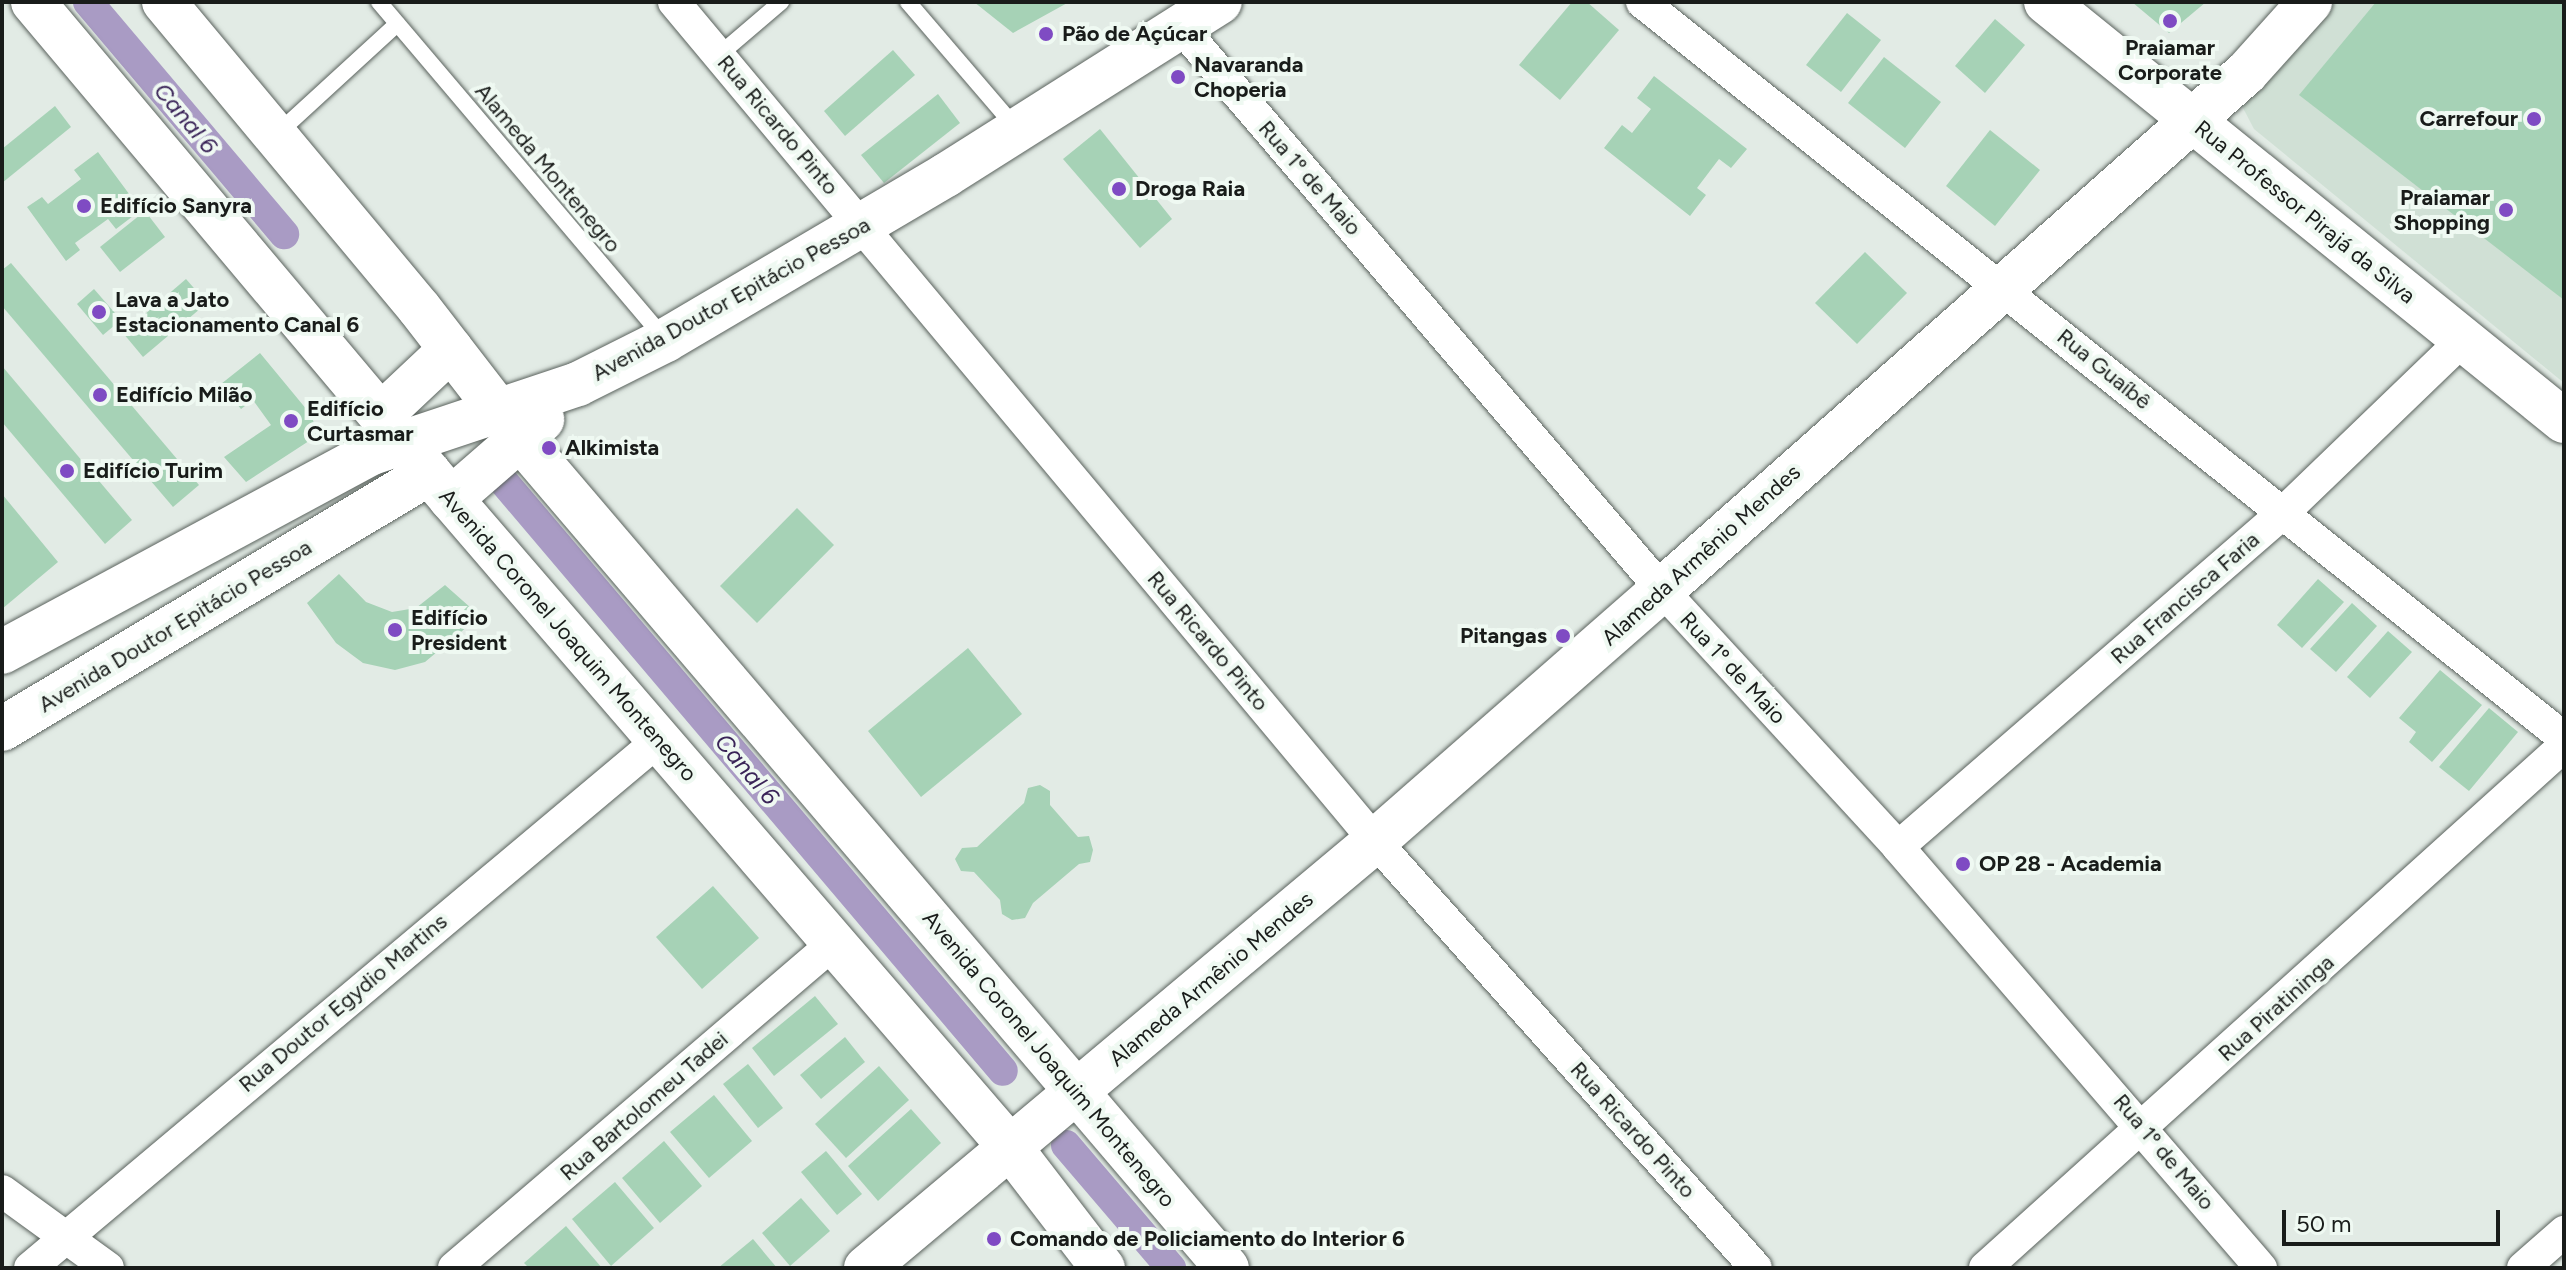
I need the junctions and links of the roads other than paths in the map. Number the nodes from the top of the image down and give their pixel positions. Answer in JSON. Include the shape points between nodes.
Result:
{"nodes":[{"id":1,"x":33,"y":2,"type":"edge"},
{"id":2,"x":164,"y":2,"type":"edge"},
{"id":3,"x":379,"y":2,"type":"edge"},
{"id":4,"x":674,"y":2,"type":"edge"},
{"id":5,"x":781,"y":2,"type":"edge"},
{"id":6,"x":908,"y":2,"type":"edge"},
{"id":7,"x":1220,"y":2,"type":"edge"},
{"id":8,"x":1642,"y":2,"type":"edge"},
{"id":9,"x":2046,"y":2,"type":"edge"},
{"id":10,"x":2310,"y":2,"type":"edge"},
{"id":11,"x":397,"y":24,"type":"junction"},
{"id":12,"x":1180,"y":26,"type":"junction"},
{"id":13,"x":719,"y":55,"type":"junction"},
{"id":14,"x":2191,"y":121,"type":"junction"},
{"id":15,"x":1017,"y":129,"type":"junction"},
{"id":16,"x":277,"y":134,"type":"junction"},
{"id":17,"x":863,"y":225,"type":"junction"},
{"id":18,"x":2001,"y":287,"type":"junction"},
{"id":19,"x":666,"y":340,"type":"junction"},
{"id":20,"x":2463,"y":340,"type":"junction"},
{"id":21,"x":451,"y":349,"type":"junction"},
{"id":22,"x":2564,"y":421,"type":"edge"},
{"id":23,"x":510,"y":426,"type":"junction"},
{"id":24,"x":421,"y":450,"type":"junction"},
{"id":25,"x":2284,"y":512,"type":"junction"},
{"id":26,"x":1662,"y":590,"type":"junction"},
{"id":27,"x":2,"y":652,"type":"edge"},
{"id":28,"x":5,"y":723,"type":"edge"},
{"id":29,"x":2564,"y":738,"type":"edge"},
{"id":30,"x":659,"y":740,"type":"junction"},
{"id":31,"x":2564,"y":746,"type":"edge"},
{"id":32,"x":1375,"y":841,"type":"junction"},
{"id":33,"x":1898,"y":847,"type":"junction"},
{"id":34,"x":834,"y":943,"type":"junction"},
{"id":35,"x":1041,"y":1121,"type":"junction"},
{"id":36,"x":2144,"y":1128,"type":"junction"},
{"id":37,"x":2,"y":1191,"type":"edge"},
{"id":38,"x":2564,"y":1232,"type":"edge"},
{"id":39,"x":63,"y":1236,"type":"junction"},
{"id":40,"x":30,"y":1268,"type":"edge"},
{"id":41,"x":108,"y":1268,"type":"edge"},
{"id":42,"x":454,"y":1268,"type":"edge"},
{"id":43,"x":866,"y":1268,"type":"edge"},
{"id":44,"x":1103,"y":1268,"type":"edge"},
{"id":45,"x":1227,"y":1268,"type":"edge"},
{"id":46,"x":1756,"y":1268,"type":"edge"},
{"id":47,"x":1985,"y":1268,"type":"edge"},
{"id":48,"x":2261,"y":1268,"type":"edge"},
{"id":49,"x":2523,"y":1268,"type":"edge"}],
"edges":[{"from":1,"to":24,"type":"main road","name":"Avenida Coronel Joaquim Montenegro"},
{"from":2,"to":16,"type":"main road","name":"Avenida Coronel Joaquim Montenegro"},
{"from":3,"to":11,"type":"lane","name":"Alameda Montenegro"},
{"from":4,"to":13,"type":"street","name":"Rua Ricardo Pinto"},
{"from":5,"to":13,"type":"lane"},
{"from":6,"to":15,"type":"lane"},
{"from":7,"to":12,"type":"main road","name":"Avenida Doutor Epitácio Pessoa"},
{"from":8,"to":18,"type":"street","name":"Rua Guaíbê"},
{"from":9,"to":14,"type":"main road","name":"Rua Professor Pirajá da Silva"},
{"from":10,"to":14,"type":"main road","name":"Alameda Armênio Mendes","via":[[2246,73]]},
{"from":11,"to":16,"type":"lane"},
{"from":11,"to":19,"type":"lane","name":"Alameda Montenegro"},
{"from":12,"to":15,"type":"main road","name":"Avenida Doutor Epitácio Pessoa"},
{"from":12,"to":26,"type":"street","name":"Rua 1º de Maio"},
{"from":13,"to":17,"type":"street","name":"Rua Ricardo Pinto"},
{"from":14,"to":18,"type":"main road","name":"Alameda Armênio Mendes"},
{"from":14,"to":20,"type":"main road","name":"Rua Professor Pirajá da Silva"},
{"from":15,"to":17,"type":"main road","name":"Avenida Doutor Epitácio Pessoa"},
{"from":16,"to":21,"type":"main road","name":"Avenida Coronel Joaquim Montenegro"},
{"from":17,"to":19,"type":"main road","name":"Avenida Doutor Epitácio Pessoa"},
{"from":17,"to":32,"type":"street","name":"Rua Ricardo Pinto"},
{"from":18,"to":25,"type":"street","name":"Rua Guaíbê"},
{"from":18,"to":26,"type":"main road","name":"Alameda Armênio Mendes"},
{"from":19,"to":23,"type":"main road","name":"Avenida Doutor Epitácio Pessoa"},
{"from":20,"to":22,"type":"main road","name":"Rua Professor Pirajá da Silva"},
{"from":20,"to":25,"type":"street","name":"Rua Francisca Faria"},
{"from":21,"to":23,"type":"main road","name":"Avenida Coronel Joaquim Montenegro"},
{"from":21,"to":24,"type":"main road"},
{"from":23,"to":24,"type":"main road","name":"Avenida Doutor Epitácio Pessoa"},
{"from":23,"to":24,"type":"main road"},
{"from":23,"to":35,"type":"main road","name":"Avenida Coronel Joaquim Montenegro"},
{"from":24,"to":27,"type":"main road","name":"Avenida Doutor Epitácio Pessoa"},
{"from":24,"to":28,"type":"main road","name":"Avenida Doutor Epitácio Pessoa"},
{"from":24,"to":30,"type":"main road","name":"Avenida Coronel Joaquim Montenegro"},
{"from":25,"to":29,"type":"street","name":"Rua Guaíbê"},
{"from":25,"to":33,"type":"street","name":"Rua Francisca Faria"},
{"from":26,"to":32,"type":"main road","name":"Alameda Armênio Mendes"},
{"from":26,"to":33,"type":"street","name":"Rua 1º de Maio"},
{"from":30,"to":34,"type":"main road","name":"Avenida Coronel Joaquim Montenegro"},
{"from":30,"to":39,"type":"street","name":"Rua Doutor Egydio Martins"},
{"from":31,"to":36,"type":"street","name":"Rua Piratininga"},
{"from":32,"to":35,"type":"main road","name":"Alameda Armênio Mendes"},
{"from":32,"to":46,"type":"street","name":"Rua Ricardo Pinto"},
{"from":33,"to":36,"type":"street","name":"Rua 1º de Maio"},
{"from":34,"to":35,"type":"main road","name":"Avenida Coronel Joaquim Montenegro"},
{"from":34,"to":42,"type":"street","name":"Rua Bartolomeu Tadei"},
{"from":35,"to":43,"type":"main road","name":"Alameda Armênio Mendes"},
{"from":35,"to":44,"type":"main road","name":"Avenida Coronel Joaquim Montenegro"},
{"from":35,"to":45,"type":"main road","name":"Avenida Coronel Joaquim Montenegro"},
{"from":36,"to":47,"type":"street","name":"Rua Piratininga"},
{"from":36,"to":48,"type":"street","name":"Rua 1º de Maio"},
{"from":37,"to":39,"type":"street"},
{"from":38,"to":49,"type":"street"},
{"from":39,"to":40,"type":"street","name":"Rua Doutor Egydio Martins"},
{"from":39,"to":41,"type":"street"}]}
